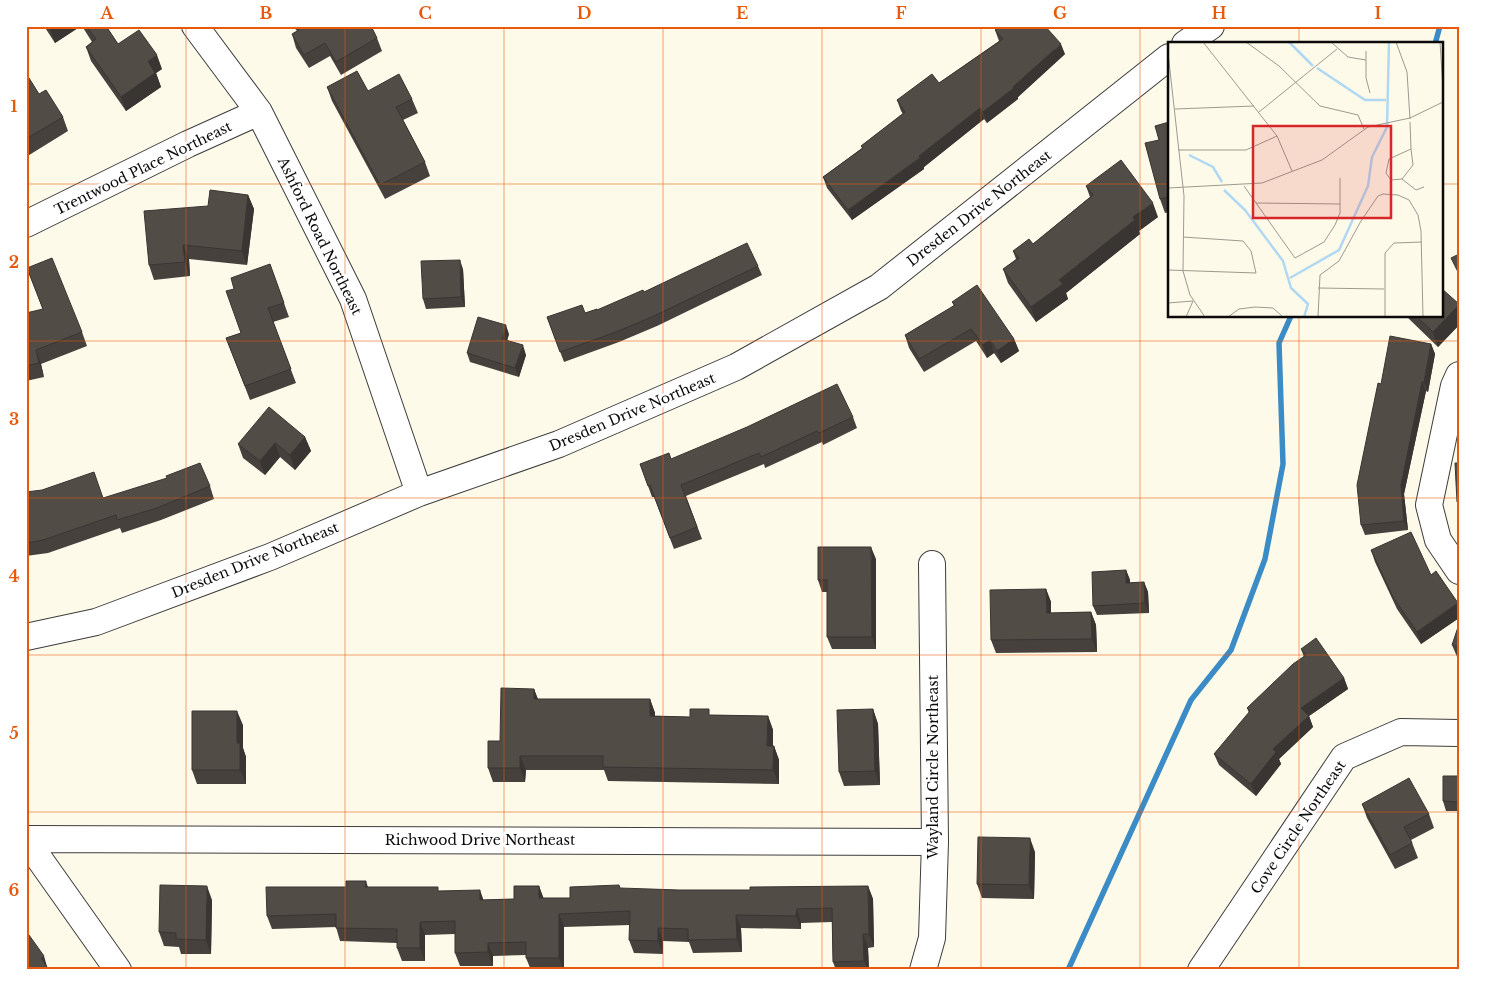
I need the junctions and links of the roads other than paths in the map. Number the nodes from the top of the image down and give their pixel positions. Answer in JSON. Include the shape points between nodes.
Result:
{"nodes":[{"id":1,"x":195,"y":26,"type":"edge"},
{"id":2,"x":1168,"y":58,"type":"edge"},
{"id":3,"x":259,"y":112,"type":"junction"},
{"id":4,"x":26,"y":224,"type":"edge"},
{"id":5,"x":1459,"y":374,"type":"edge"},
{"id":6,"x":419,"y":492,"type":"junction"},
{"id":7,"x":932,"y":564,"type":"dead end"},
{"id":8,"x":1459,"y":571,"type":"edge"},
{"id":9,"x":26,"y":637,"type":"edge"},
{"id":10,"x":1459,"y":733,"type":"edge"},
{"id":11,"x":26,"y":840,"type":"edge"},
{"id":12,"x":935,"y":842,"type":"junction"},
{"id":13,"x":118,"y":970,"type":"edge"},
{"id":14,"x":923,"y":970,"type":"edge"},
{"id":15,"x":1201,"y":970,"type":"edge"}],
"edges":[{"from":1,"to":3,"type":"street","name":"Ashford Road Northeast"},
{"from":2,"to":6,"type":"street","name":"Dresden Drive Northeast","via":[[879,287],[728,371],[559,444]]},
{"from":3,"to":4,"type":"street","name":"Trentwood Place Northeast"},
{"from":3,"to":6,"type":"street","name":"Ashford Road Northeast","via":[[353,299]]},
{"from":5,"to":8,"type":"street","via":[[1429,505],[1438,540]]},
{"from":6,"to":9,"type":"street","name":"Dresden Drive Northeast","via":[[270,557],[96,622]]},
{"from":7,"to":12,"type":"street","name":"Wayland Circle Northeast"},
{"from":10,"to":15,"type":"street","name":"Cove Circle Northeast","via":[[1401,732],[1344,757]]},
{"from":11,"to":12,"type":"street","name":"Richwood Drive Northeast"},
{"from":11,"to":13,"type":"street"},
{"from":12,"to":14,"type":"street","name":"Wayland Circle Northeast","via":[[932,938]]}]}
